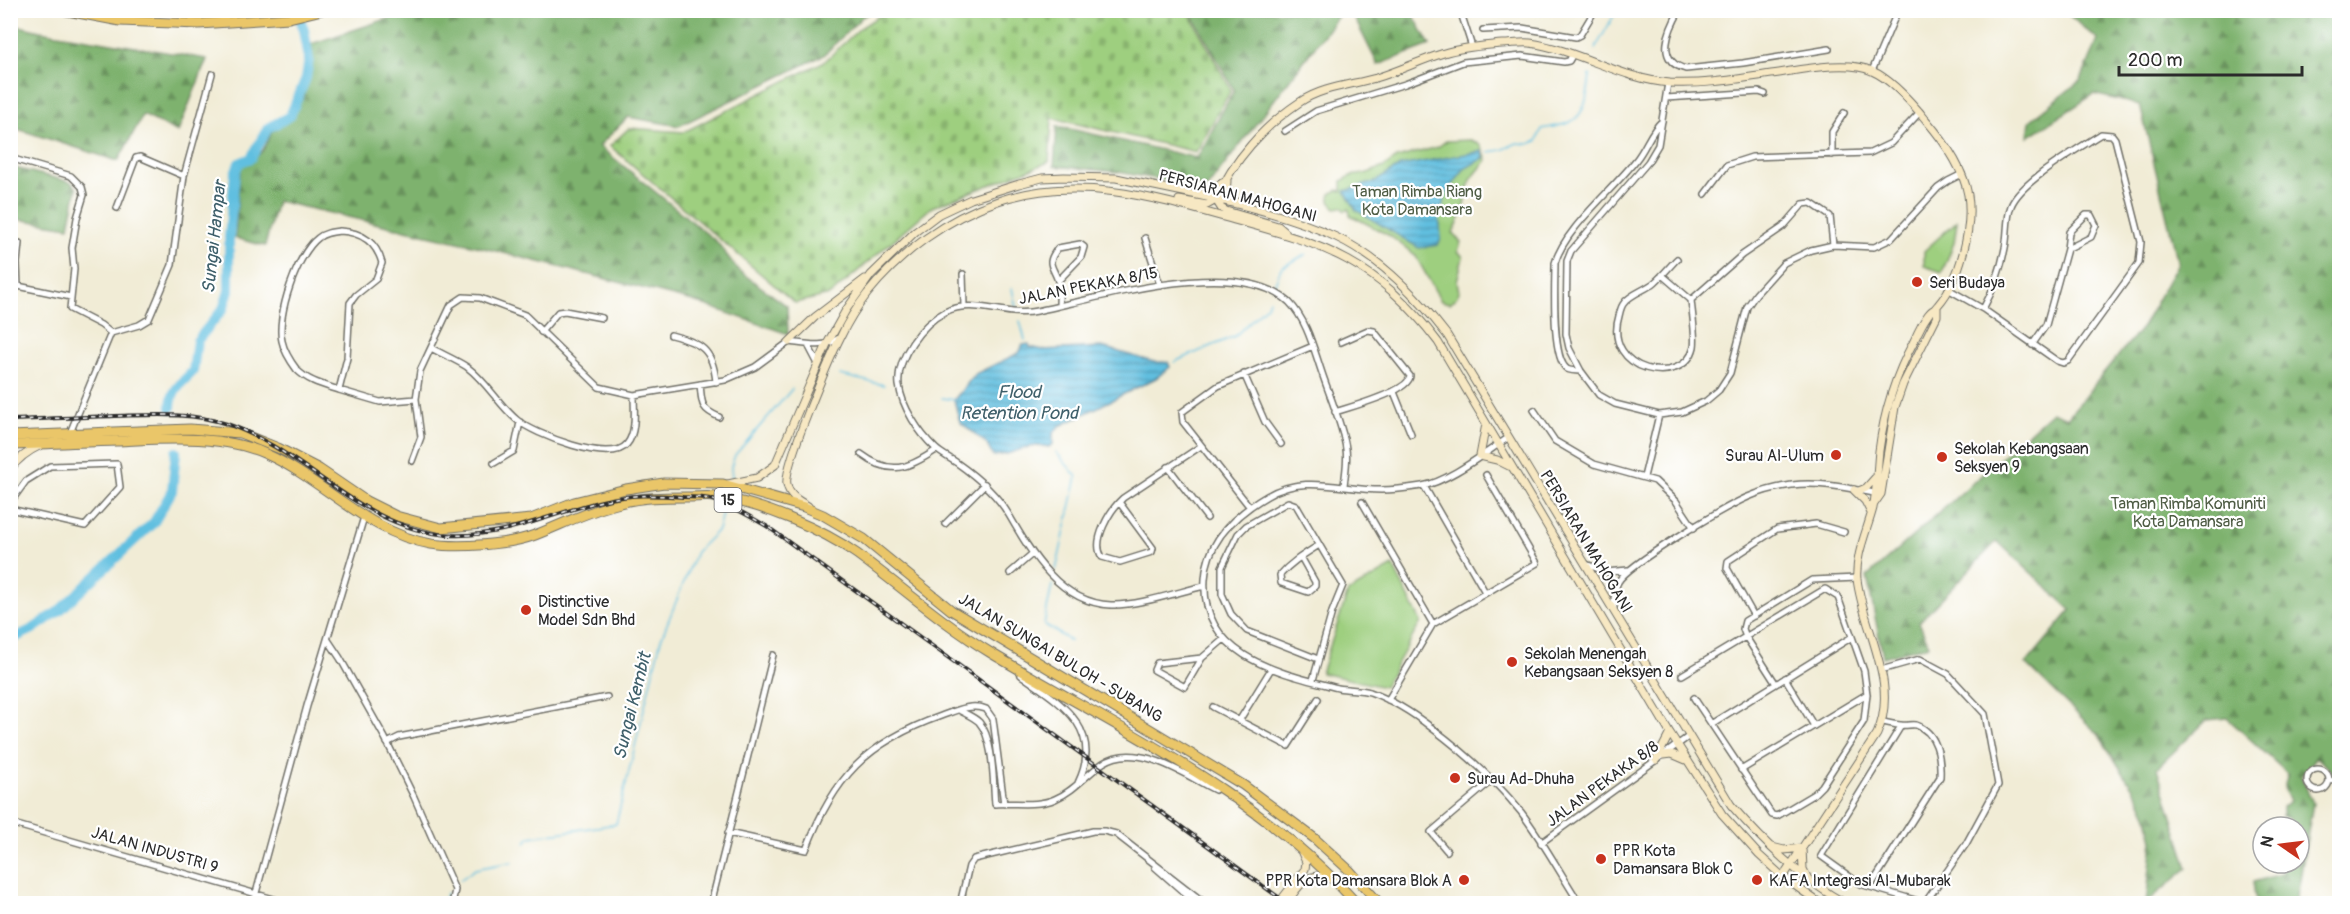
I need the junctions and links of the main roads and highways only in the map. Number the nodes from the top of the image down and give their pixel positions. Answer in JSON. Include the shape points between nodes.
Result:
{"nodes":[{"id":1,"x":62,"y":10,"type":"edge"},
{"id":2,"x":322,"y":10,"type":"edge"},
{"id":3,"x":1227,"y":178,"type":"junction"},
{"id":4,"x":1188,"y":194,"type":"junction"},
{"id":5,"x":1162,"y":200,"type":"junction"},
{"id":6,"x":1216,"y":200,"type":"junction"},
{"id":7,"x":1247,"y":208,"type":"junction"},
{"id":8,"x":1290,"y":235,"type":"junction"},
{"id":9,"x":872,"y":275,"type":"junction"},
{"id":10,"x":1937,"y":307,"type":"junction"},
{"id":11,"x":789,"y":342,"type":"road end"},
{"id":12,"x":1486,"y":424,"type":"junction"},
{"id":13,"x":10,"y":436,"type":"edge"},
{"id":14,"x":43,"y":444,"type":"junction"},
{"id":15,"x":10,"y":445,"type":"edge"},
{"id":16,"x":1512,"y":469,"type":"junction"},
{"id":17,"x":10,"y":470,"type":"edge"},
{"id":18,"x":1876,"y":476,"type":"junction"},
{"id":19,"x":723,"y":484,"type":"junction"},
{"id":20,"x":1877,"y":494,"type":"junction"},
{"id":21,"x":1872,"y":513,"type":"junction"},
{"id":22,"x":824,"y":515,"type":"junction"},
{"id":23,"x":1670,"y":733,"type":"junction"},
{"id":24,"x":1664,"y":755,"type":"road end"},
{"id":25,"x":1656,"y":760,"type":"road end"},
{"id":26,"x":1688,"y":761,"type":"junction"},
{"id":27,"x":1290,"y":839,"type":"junction"},
{"id":28,"x":1769,"y":846,"type":"junction"},
{"id":29,"x":1802,"y":848,"type":"junction"},
{"id":30,"x":1790,"y":866,"type":"junction"},
{"id":31,"x":1783,"y":877,"type":"junction"},
{"id":32,"x":1809,"y":880,"type":"junction"},
{"id":33,"x":1338,"y":882,"type":"junction"},
{"id":34,"x":1278,"y":903,"type":"edge"},
{"id":35,"x":1286,"y":903,"type":"edge"},
{"id":36,"x":1357,"y":903,"type":"edge"},
{"id":37,"x":1380,"y":903,"type":"edge"},
{"id":38,"x":1821,"y":903,"type":"edge"},
{"id":39,"x":1846,"y":903,"type":"edge"}],
"edges":[{"from":1,"to":2,"type":"highway","via":[[120,21],[199,24],[289,18]]},
{"from":3,"to":4,"type":"main road","via":[[1208,193]]},
{"from":3,"to":6,"type":"main road"},
{"from":3,"to":7,"type":"main road","via":[[1229,197]]},
{"from":3,"to":10,"type":"main road","via":[[1254,141],[1302,100],[1472,47],[1524,43],[1668,83],[1823,66],[1873,67],[1944,141],[1962,174],[1968,196],[1968,230],[1961,259]]},
{"from":4,"to":6,"type":"main road","name":"PERSIARAN MAHOGANI"},
{"from":4,"to":9,"type":"main road","name":"PERSIARAN MAHOGANI","via":[[1116,178],[1042,178],[971,199],[939,214]]},
{"from":5,"to":6,"type":"main road","via":[[1207,205]]},
{"from":5,"to":8,"type":"main road","name":"PERSIARAN MAHOGANI"},
{"from":5,"to":22,"type":"main road","name":"PERSIARAN MAHOGANI","via":[[1113,190],[1064,188],[1022,194],[946,224],[899,260],[868,293],[840,338],[787,473],[786,482],[795,498]]},
{"from":6,"to":7,"type":"main road","name":"PERSIARAN MAHOGANI"},
{"from":6,"to":8,"type":"main road","via":[[1226,212],[1278,226]]},
{"from":7,"to":28,"type":"main road","name":"PERSIARAN MAHOGANI","via":[[1337,237],[1394,275],[1426,308],[1447,335],[1731,805]]},
{"from":8,"to":12,"type":"main road","name":"PERSIARAN MAHOGANI","via":[[1332,250],[1384,283],[1438,342]]},
{"from":9,"to":11,"type":"main road","via":[[815,317]]},
{"from":9,"to":19,"type":"main road","name":"PERSIARAN MAHOGANI","via":[[827,344],[775,465],[757,478]]},
{"from":10,"to":18,"type":"main road","via":[[1929,313],[1912,343],[1886,405]]},
{"from":10,"to":20,"type":"main road","via":[[1937,316],[1895,407]]},
{"from":12,"to":16,"type":"main road","name":"PERSIARAN MAHOGANI"},
{"from":12,"to":16,"type":"main road","via":[[1480,456]]},
{"from":13,"to":19,"type":"highway","name":"JALAN SUNGAI BULOH - SUBANG","number":"15","via":[[190,429],[240,433],[319,469],[396,516],[441,528],[531,519],[574,502],[653,485]]},
{"from":14,"to":15,"type":"highway","name":"JALAN SUNGAI BULOH - SUBANG","number":"15"},
{"from":14,"to":17,"type":"main road","via":[[27,451]]},
{"from":14,"to":27,"type":"highway","name":"JALAN SUNGAI BULOH - SUBANG","number":"15","via":[[189,440],[247,447],[295,468],[364,517],[394,533],[428,544],[467,547],[531,537],[576,516],[658,496],[717,497],[762,509],[798,522],[855,552],[987,651],[1203,776]]},
{"from":16,"to":23,"type":"main road","name":"PERSIARAN MAHOGANI"},
{"from":18,"to":20,"type":"main road"},
{"from":18,"to":21,"type":"main road","via":[[1871,484],[1856,491]]},
{"from":19,"to":22,"type":"highway","name":"JALAN SUNGAI BULOH - SUBANG","number":"15"},
{"from":20,"to":21,"type":"main road"},
{"from":21,"to":29,"type":"main road","via":[[1857,578],[1886,696],[1882,722]]},
{"from":22,"to":37,"type":"highway","name":"JALAN SUNGAI BULOH - SUBANG","number":"15","via":[[864,539],[951,610],[1269,803],[1314,838]]},
{"from":23,"to":25,"type":"main road"},
{"from":23,"to":26,"type":"main road","name":"PERSIARAN MAHOGANI"},
{"from":24,"to":26,"type":"main road"},
{"from":26,"to":31,"type":"main road","name":"PERSIARAN MAHOGANI","via":[[1722,814]]},
{"from":27,"to":33,"type":"highway","name":"JALAN SUNGAI BULOH - SUBANG","number":"15"},
{"from":27,"to":34,"type":"main road","via":[[1304,855],[1305,868]]},
{"from":28,"to":29,"type":"main road","via":[[1784,850]]},
{"from":28,"to":30,"type":"main road","name":"PERSIARAN MAHOGANI"},
{"from":29,"to":30,"type":"main road"},
{"from":29,"to":32,"type":"main road","via":[[1803,869]]},
{"from":30,"to":31,"type":"main road"},
{"from":30,"to":32,"type":"main road","name":"PERSIARAN MAHOGANI"},
{"from":31,"to":38,"type":"main road","name":"PERSIARAN MAHOGANI"},
{"from":32,"to":39,"type":"main road","name":"PERSIARAN MAHOGANI"},
{"from":33,"to":35,"type":"main road","via":[[1308,877]]},
{"from":33,"to":36,"type":"highway","name":"JALAN SUNGAI BULOH - SUBANG","number":"15"}]}
